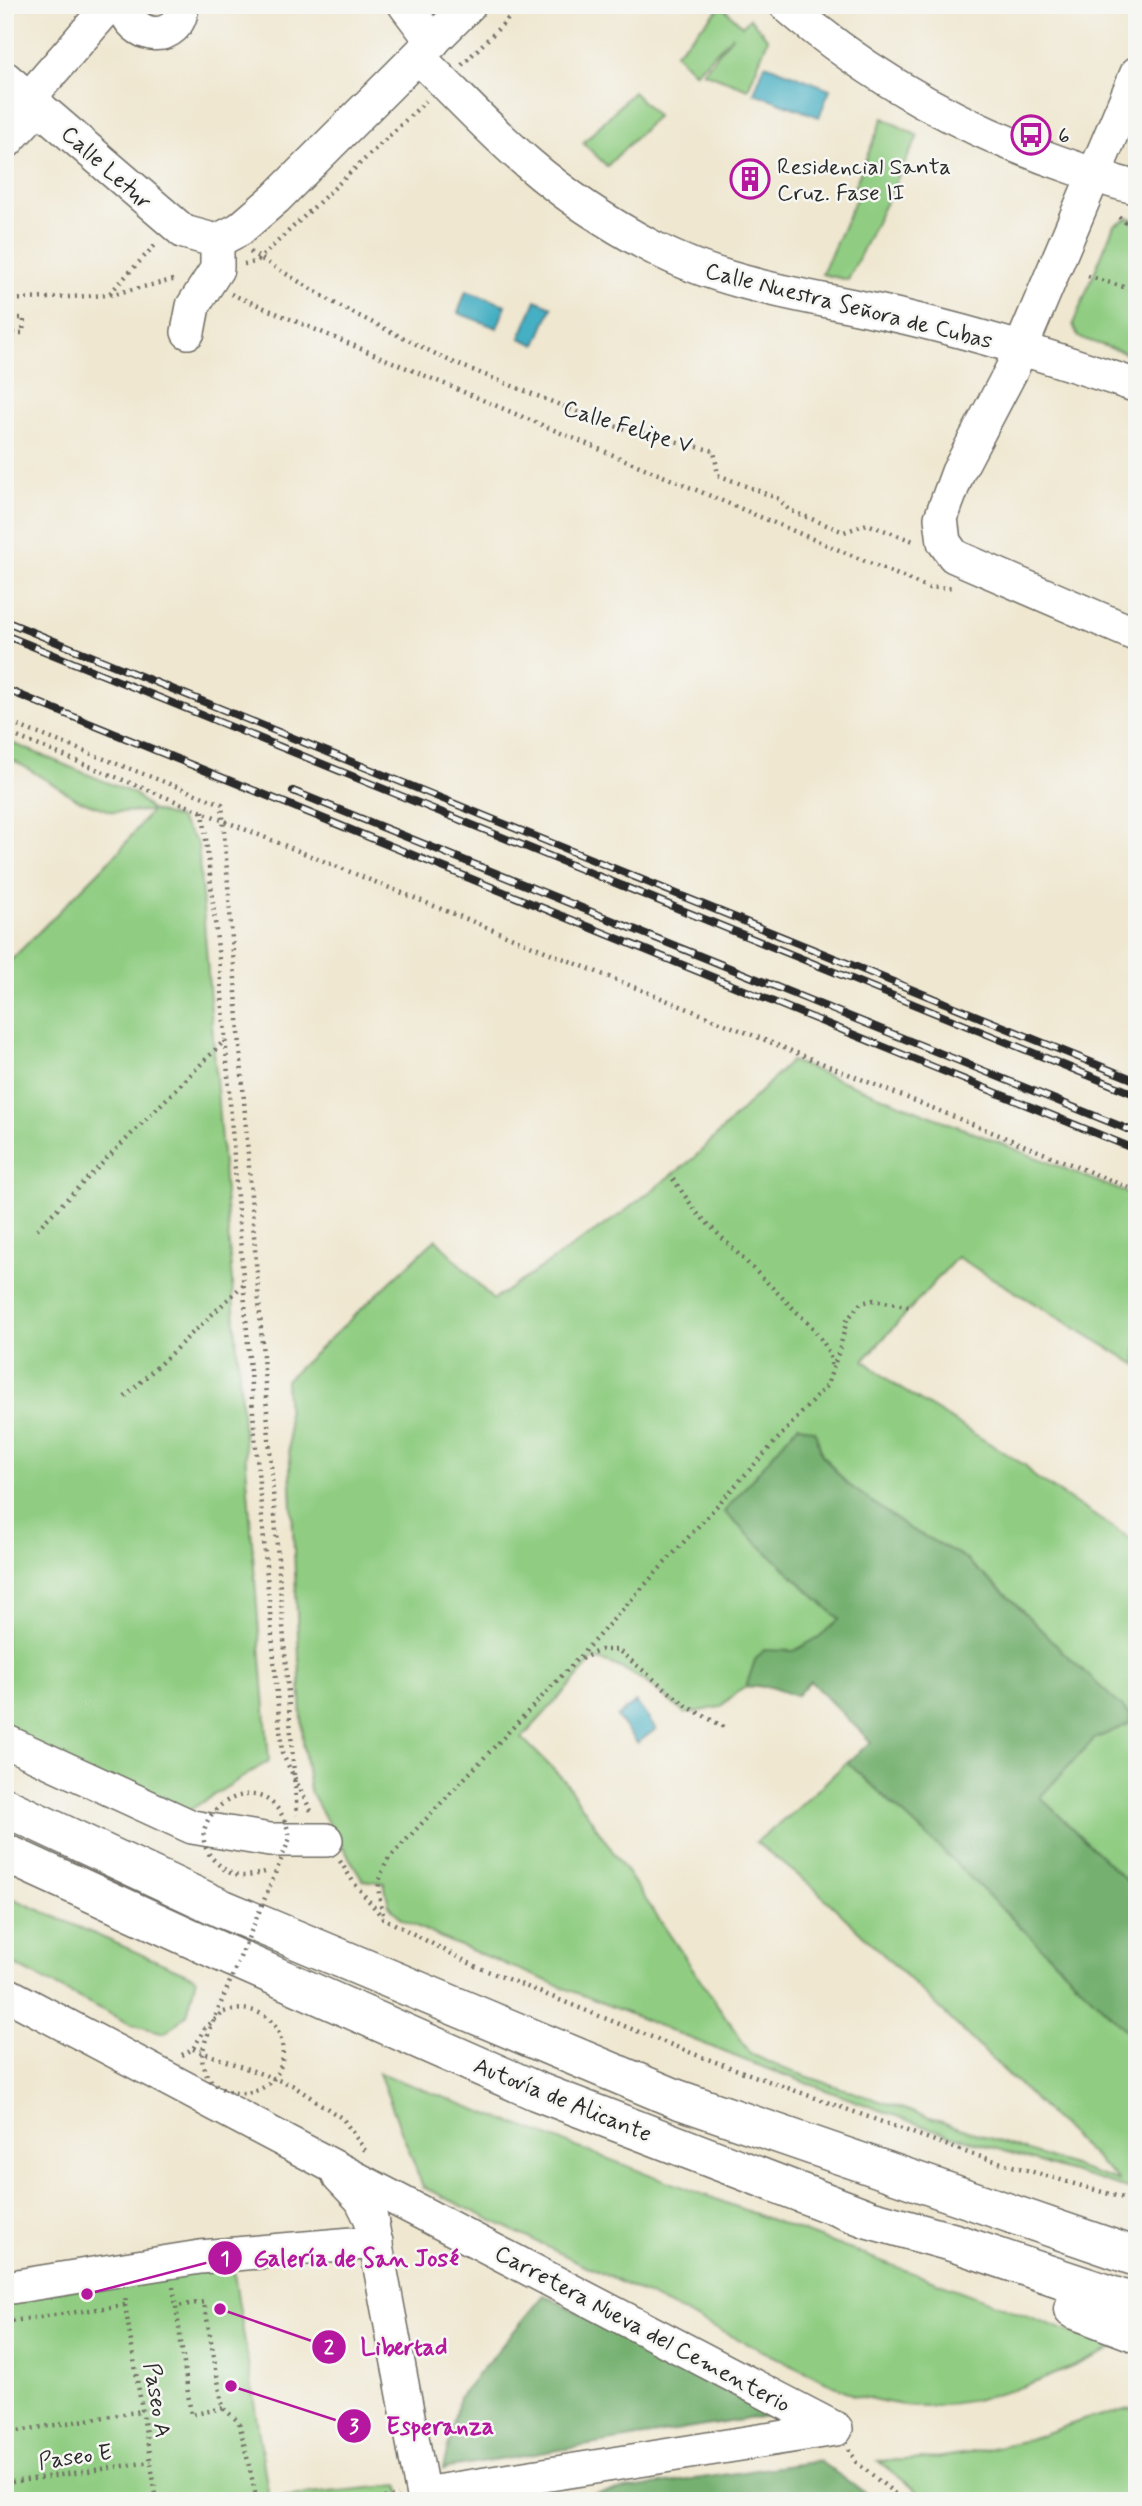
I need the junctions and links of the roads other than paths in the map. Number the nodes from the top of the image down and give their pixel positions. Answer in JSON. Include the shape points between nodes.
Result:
{"nodes":[{"id":1,"x":110,"y":5,"type":"edge"},
{"id":2,"x":124,"y":5,"type":"edge"},
{"id":3,"x":182,"y":5,"type":"edge"},
{"id":4,"x":405,"y":5,"type":"edge"},
{"id":5,"x":468,"y":5,"type":"edge"},
{"id":6,"x":786,"y":5,"type":"edge"},
{"id":7,"x":425,"y":49,"type":"junction"},
{"id":8,"x":1137,"y":73,"type":"edge"},
{"id":9,"x":24,"y":94,"type":"edge"},
{"id":10,"x":5,"y":143,"type":"edge"},
{"id":11,"x":1094,"y":175,"type":"junction"},
{"id":12,"x":1137,"y":187,"type":"edge"},
{"id":13,"x":225,"y":247,"type":"junction"},
{"id":14,"x":188,"y":332,"type":"dead end"},
{"id":15,"x":1021,"y":349,"type":"junction"},
{"id":16,"x":1137,"y":386,"type":"edge"},
{"id":17,"x":1137,"y":635,"type":"edge"},
{"id":18,"x":5,"y":1741,"type":"edge"},
{"id":19,"x":5,"y":1807,"type":"edge"},
{"id":20,"x":326,"y":1840,"type":"road end"},
{"id":21,"x":5,"y":1853,"type":"edge"},
{"id":22,"x":5,"y":1993,"type":"edge"},
{"id":23,"x":346,"y":2173,"type":"junction"},
{"id":24,"x":869,"y":2219,"type":"junction"},
{"id":25,"x":376,"y":2242,"type":"junction"},
{"id":26,"x":1137,"y":2257,"type":"edge"},
{"id":27,"x":5,"y":2288,"type":"edge"},
{"id":28,"x":1137,"y":2304,"type":"edge"},
{"id":29,"x":1137,"y":2333,"type":"edge"},
{"id":30,"x":423,"y":2497,"type":"edge"}],
"edges":[{"from":1,"to":9,"type":"street"},
{"from":2,"to":3,"type":"street","via":[[133,24],[147,33],[161,34],[173,29]]},
{"from":4,"to":7,"type":"street","name":"Calle Nuestra Señora de Cubas"},
{"from":5,"to":7,"type":"street"},
{"from":6,"to":11,"type":"street","via":[[864,67],[923,102],[1028,152]]},
{"from":7,"to":13,"type":"street"},
{"from":7,"to":15,"type":"street","name":"Calle Nuestra Señora de Cubas","via":[[528,164],[654,248],[757,286],[907,318]]},
{"from":8,"to":11,"type":"street"},
{"from":9,"to":10,"type":"street"},
{"from":9,"to":13,"type":"street","name":"Calle Letur","via":[[174,225]]},
{"from":11,"to":12,"type":"street"},
{"from":11,"to":15,"type":"street"},
{"from":13,"to":14,"type":"street","via":[[194,306]]},
{"from":15,"to":16,"type":"street","name":"Calle Nuestra Señora de Cubas"},
{"from":15,"to":17,"type":"street","via":[[958,472],[941,518],[944,542],[954,556]]},
{"from":18,"to":20,"type":"street","via":[[192,1827],[270,1840]]},
{"from":19,"to":26,"type":"highway","name":"Autovía de Alicante","via":[[223,1909],[677,2099]]},
{"from":21,"to":24,"type":"highway","name":"Autovía de Alicante","via":[[536,2091]]},
{"from":22,"to":23,"type":"street","name":"Carretera Nueva del Cementerio"},
{"from":23,"to":25,"type":"street","via":[[340,2177],[361,2199]]},
{"from":23,"to":30,"type":"street","name":"Carretera Nueva del Cementerio","via":[[836,2429]]},
{"from":24,"to":28,"type":"highway","name":"Autovía de Alicante"},
{"from":24,"to":29,"type":"highway","via":[[944,2259]]},
{"from":25,"to":27,"type":"street","via":[[200,2257]]},
{"from":25,"to":30,"type":"street"}]}
